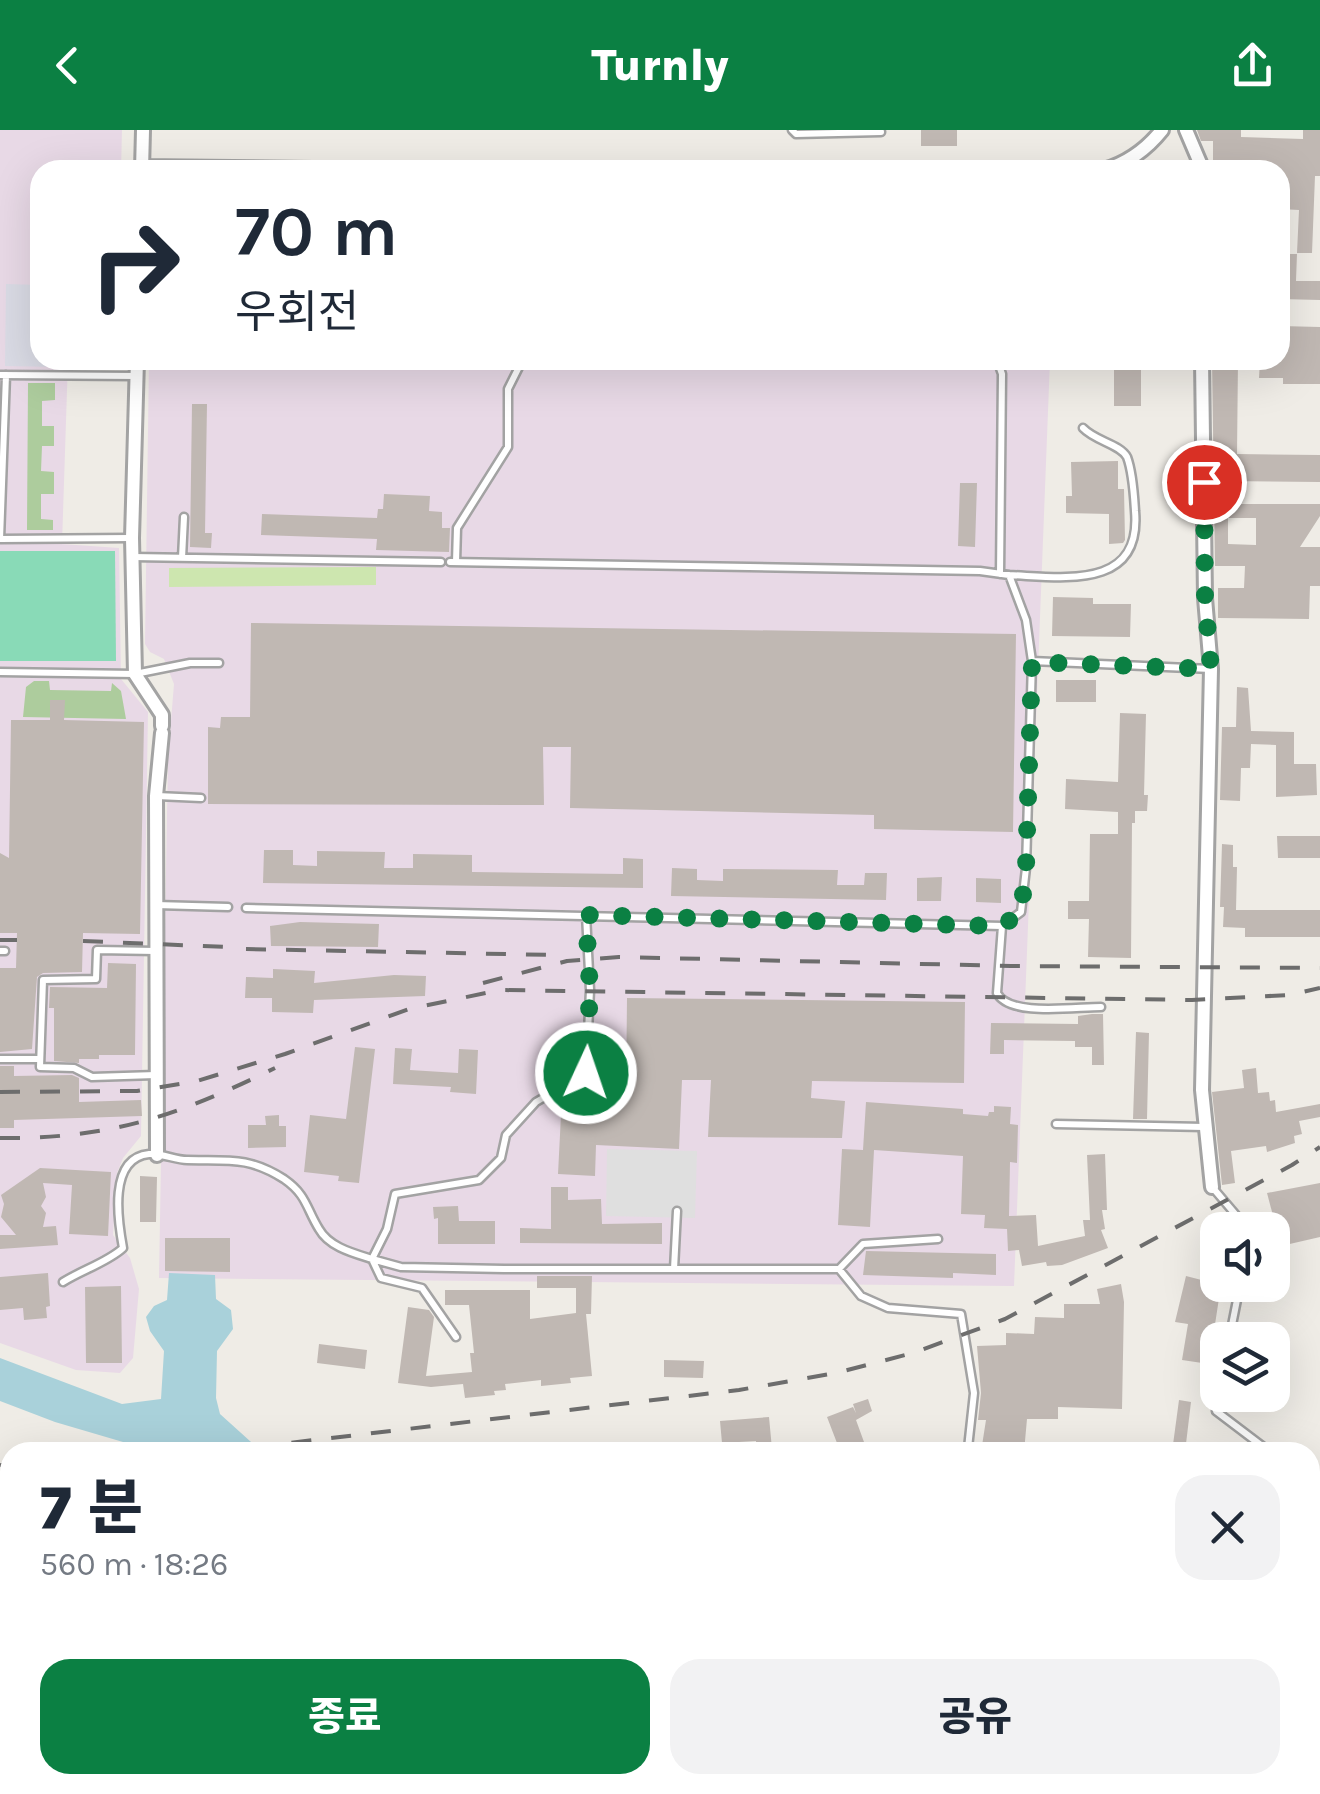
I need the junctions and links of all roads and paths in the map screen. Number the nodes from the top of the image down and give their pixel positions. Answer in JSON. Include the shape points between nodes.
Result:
{"nodes":[{"id":1,"x":143,"y":130,"type":"edge"},
{"id":2,"x":792,"y":130,"type":"edge"},
{"id":3,"x":1162,"y":130,"type":"edge"},
{"id":4,"x":1186,"y":130,"type":"edge"},
{"id":5,"x":881,"y":132,"type":"edge"},
{"id":6,"x":142,"y":160,"type":"edge"},
{"id":7,"x":1128,"y":160,"type":"edge"},
{"id":8,"x":1199,"y":160,"type":"edge"},
{"id":9,"x":137,"y":370,"type":"edge"},
{"id":10,"x":517,"y":370,"type":"edge"},
{"id":11,"x":1000,"y":370,"type":"edge"},
{"id":12,"x":1202,"y":370,"type":"edge"},
{"id":13,"x":3,"y":375,"type":"edge"},
{"id":14,"x":137,"y":376,"type":"junction"},
{"id":15,"x":1083,"y":428,"type":"dead end"},
{"id":16,"x":184,"y":517,"type":"dead end"},
{"id":17,"x":0,"y":538,"type":"edge"},
{"id":18,"x":132,"y":538,"type":"junction"},
{"id":19,"x":133,"y":558,"type":"junction"},
{"id":20,"x":182,"y":558,"type":"junction"},
{"id":21,"x":449,"y":562,"type":"junction"},
{"id":22,"x":1004,"y":575,"type":"junction"},
{"id":23,"x":1032,"y":662,"type":"junction"},
{"id":24,"x":218,"y":664,"type":"dead end"},
{"id":25,"x":1211,"y":669,"type":"junction"},
{"id":26,"x":0,"y":672,"type":"edge"},
{"id":27,"x":135,"y":674,"type":"junction"},
{"id":28,"x":156,"y":796,"type":"junction"},
{"id":29,"x":201,"y":798,"type":"dead end"},
{"id":30,"x":155,"y":905,"type":"junction"},
{"id":31,"x":228,"y":908,"type":"dead end"},
{"id":32,"x":246,"y":908,"type":"dead end"},
{"id":33,"x":586,"y":915,"type":"junction"},
{"id":34,"x":1002,"y":926,"type":"junction"},
{"id":35,"x":156,"y":952,"type":"junction"},
{"id":36,"x":1100,"y":1007,"type":"dead end"},
{"id":37,"x":0,"y":1059,"type":"edge"},
{"id":38,"x":40,"y":1059,"type":"junction"},
{"id":39,"x":157,"y":1076,"type":"junction"},
{"id":40,"x":1056,"y":1124,"type":"dead end"},
{"id":41,"x":1204,"y":1128,"type":"junction"},
{"id":42,"x":157,"y":1155,"type":"junction"},
{"id":43,"x":1212,"y":1187,"type":"joint"},
{"id":44,"x":678,"y":1211,"type":"dead end"},
{"id":45,"x":1233,"y":1212,"type":"edge"},
{"id":46,"x":938,"y":1239,"type":"dead end"},
{"id":47,"x":372,"y":1259,"type":"junction"},
{"id":48,"x":674,"y":1269,"type":"junction"},
{"id":49,"x":839,"y":1269,"type":"junction"},
{"id":50,"x":63,"y":1282,"type":"dead end"},
{"id":51,"x":456,"y":1337,"type":"dead end"},
{"id":52,"x":1217,"y":1412,"type":"edge"},
{"id":53,"x":969,"y":1442,"type":"edge"},
{"id":54,"x":1257,"y":1442,"type":"edge"}],
"edges":[{"from":1,"to":6,"type":"street"},
{"from":2,"to":5,"type":"lane"},
{"from":3,"to":7,"type":"street"},
{"from":4,"to":8,"type":"street"},
{"from":9,"to":14,"type":"street"},
{"from":10,"to":21,"type":"lane","via":[[508,390],[508,447],[457,528]]},
{"from":11,"to":22,"type":"lane"},
{"from":12,"to":25,"type":"street"},
{"from":13,"to":14,"type":"lane"},
{"from":13,"to":17,"type":"lane"},
{"from":14,"to":18,"type":"street"},
{"from":15,"to":22,"type":"lane","via":[[1126,457],[1136,518],[1127,556],[1108,570],[1079,577]]},
{"from":16,"to":20,"type":"lane"},
{"from":17,"to":18,"type":"lane"},
{"from":18,"to":19,"type":"street"},
{"from":19,"to":20,"type":"lane"},
{"from":19,"to":27,"type":"street"},
{"from":20,"to":21,"type":"lane"},
{"from":21,"to":22,"type":"lane"},
{"from":22,"to":23,"type":"lane","via":[[1026,620]]},
{"from":23,"to":25,"type":"lane"},
{"from":23,"to":34,"type":"lane","via":[[1021,912]]},
{"from":24,"to":27,"type":"lane"},
{"from":25,"to":41,"type":"street"},
{"from":26,"to":27,"type":"lane"},
{"from":27,"to":28,"type":"street","via":[[162,715]]},
{"from":28,"to":29,"type":"lane"},
{"from":28,"to":30,"type":"street"},
{"from":30,"to":31,"type":"lane"},
{"from":30,"to":35,"type":"street"},
{"from":32,"to":33,"type":"lane"},
{"from":33,"to":34,"type":"lane"},
{"from":33,"to":47,"type":"lane","via":[[586,1073],[536,1102],[506,1135],[502,1158],[479,1180],[395,1194],[388,1229]]},
{"from":34,"to":36,"type":"lane","via":[[999,999],[1012,1008]]},
{"from":35,"to":38,"type":"lane","via":[[97,950],[96,979],[43,980]]},
{"from":35,"to":39,"type":"street"},
{"from":37,"to":38,"type":"lane"},
{"from":38,"to":39,"type":"lane","via":[[40,1067],[74,1068],[92,1077]]},
{"from":39,"to":42,"type":"street"},
{"from":40,"to":41,"type":"lane"},
{"from":41,"to":43,"type":"street"},
{"from":42,"to":47,"type":"lane","via":[[254,1162],[306,1199],[320,1232],[342,1250]]},
{"from":42,"to":50,"type":"lane","via":[[130,1162],[119,1186],[123,1248]]},
{"from":43,"to":45,"type":"lane"},
{"from":44,"to":48,"type":"lane"},
{"from":46,"to":49,"type":"lane","via":[[864,1244]]},
{"from":47,"to":48,"type":"lane","via":[[401,1267]]},
{"from":47,"to":51,"type":"lane","via":[[381,1278],[422,1288]]},
{"from":48,"to":49,"type":"lane"},
{"from":49,"to":53,"type":"lane","via":[[861,1296],[888,1308],[961,1314],[974,1393]]},
{"from":52,"to":54,"type":"lane"}]}
